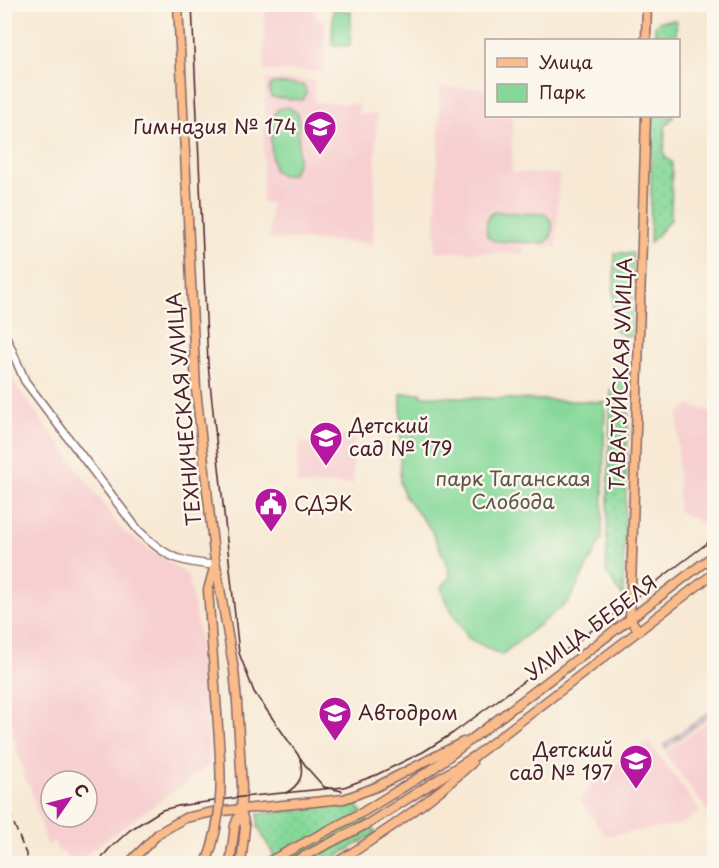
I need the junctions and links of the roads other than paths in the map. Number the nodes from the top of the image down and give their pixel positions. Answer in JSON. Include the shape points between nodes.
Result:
{"nodes":[{"id":1,"x":178,"y":4,"type":"edge"},
{"id":2,"x":647,"y":4,"type":"edge"},
{"id":3,"x":646,"y":39,"type":"edge"},
{"id":4,"x":646,"y":117,"type":"edge"},
{"id":5,"x":4,"y":332,"type":"edge"},
{"id":6,"x":714,"y":555,"type":"edge"},
{"id":7,"x":215,"y":565,"type":"junction"},
{"id":8,"x":714,"y":573,"type":"edge"},
{"id":9,"x":630,"y":619,"type":"junction"},
{"id":10,"x":639,"y":631,"type":"junction"},
{"id":11,"x":487,"y":728,"type":"junction"},
{"id":12,"x":497,"y":740,"type":"junction"},
{"id":13,"x":241,"y":810,"type":"junction"},
{"id":14,"x":346,"y":860,"type":"edge"},
{"id":15,"x":128,"y":864,"type":"edge"},
{"id":16,"x":206,"y":864,"type":"edge"},
{"id":17,"x":230,"y":864,"type":"edge"},
{"id":18,"x":241,"y":864,"type":"edge"},
{"id":19,"x":264,"y":864,"type":"edge"},
{"id":20,"x":289,"y":864,"type":"edge"},
{"id":21,"x":334,"y":864,"type":"edge"}],
"edges":[{"from":1,"to":7,"type":"main road","name":"ТЕХНИЧЕСКАЯ УЛИЦА","via":[[193,335]]},
{"from":2,"to":3,"type":"main road"},
{"from":4,"to":9,"type":"main road","name":"ТАВАТУЙСКАЯ УЛИЦА"},
{"from":5,"to":7,"type":"street","via":[[25,381],[138,530],[170,556],[188,563]]},
{"from":6,"to":9,"type":"main road","name":"УЛИЦА БЕБЕЛЯ"},
{"from":7,"to":13,"type":"main road","name":"ТЕХНИЧЕСКАЯ УЛИЦА","via":[[234,670]]},
{"from":7,"to":16,"type":"main road","bridge":true,"via":[[208,590],[222,797]]},
{"from":8,"to":10,"type":"main road","name":"УЛИЦА БЕБЕЛЯ"},
{"from":9,"to":10,"type":"main road"},
{"from":9,"to":11,"type":"main road","name":"УЛИЦА БЕБЕЛЯ"},
{"from":10,"to":12,"type":"main road","name":"УЛИЦА БЕБЕЛЯ"},
{"from":11,"to":13,"type":"main road","name":"УЛИЦА БЕБЕЛЯ","via":[[360,794],[309,804]]},
{"from":11,"to":19,"type":"main road","name":"УЛИЦА БЕБЕЛЯ","via":[[431,770],[363,812]]},
{"from":12,"to":14,"type":"main road","name":"УЛИЦА БЕБЕЛЯ","via":[[441,791]]},
{"from":12,"to":20,"type":"main road","name":"УЛИЦА БЕБЕЛЯ","via":[[369,823]]},
{"from":13,"to":15,"type":"main road","name":"УЛИЦА БЕБЕЛЯ","via":[[196,815],[177,822],[159,833]]},
{"from":13,"to":17,"type":"main road","name":"ТЕХНИЧЕСКАЯ УЛИЦА"},
{"from":13,"to":18,"type":"main road","name":"ТЕХНИЧЕСКАЯ УЛИЦА","via":[[245,827]]},
{"from":14,"to":21,"type":"main road","name":"УЛИЦА БЕБЕЛЯ"}]}
